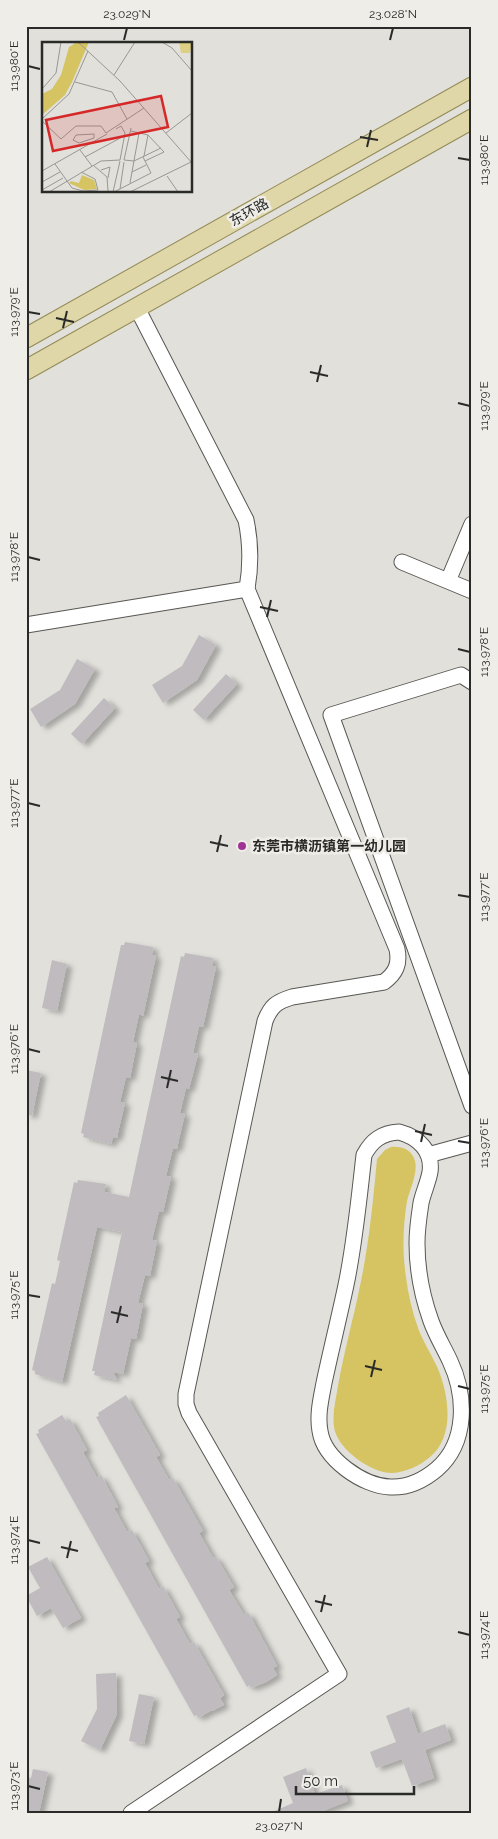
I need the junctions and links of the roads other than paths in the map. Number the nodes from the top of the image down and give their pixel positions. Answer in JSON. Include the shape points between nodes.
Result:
{"nodes":[{"id":1,"x":472,"y":87,"type":"edge"},
{"id":2,"x":472,"y":119,"type":"edge"},
{"id":3,"x":136,"y":308,"type":"junction"},
{"id":4,"x":26,"y":338,"type":"edge"},
{"id":5,"x":26,"y":370,"type":"edge"},
{"id":6,"x":472,"y":524,"type":"edge"},
{"id":7,"x":402,"y":562,"type":"dead end"},
{"id":8,"x":448,"y":581,"type":"junction"},
{"id":9,"x":247,"y":589,"type":"junction"},
{"id":10,"x":472,"y":591,"type":"edge"},
{"id":11,"x":26,"y":625,"type":"edge"},
{"id":12,"x":472,"y":682,"type":"edge"},
{"id":13,"x":472,"y":1106,"type":"edge"},
{"id":14,"x":472,"y":1143,"type":"edge"},
{"id":15,"x":428,"y":1155,"type":"junction"},
{"id":16,"x":131,"y":1813,"type":"edge"}],
"edges":[{"from":1,"to":4,"type":"main road","name":"东环路"},
{"from":2,"to":3,"type":"main road","name":"东环路"},
{"from":3,"to":5,"type":"main road","name":"东环路"},
{"from":3,"to":9,"type":"lane","via":[[246,520],[251,562]]},
{"from":6,"to":8,"type":"lane"},
{"from":7,"to":8,"type":"lane"},
{"from":8,"to":10,"type":"lane"},
{"from":9,"to":11,"type":"lane"},
{"from":9,"to":16,"type":"lane","via":[[399,959],[392,976],[384,982],[292,997],[270,1009],[186,1404],[339,1674]]},
{"from":12,"to":13,"type":"lane","via":[[461,675],[331,715]]},
{"from":14,"to":15,"type":"lane"},
{"from":15,"to":15,"type":"lane","via":[[430,1172],[418,1223],[418,1264],[430,1317],[458,1383],[461,1428],[455,1447],[429,1476],[411,1484],[391,1487],[372,1484],[343,1466],[328,1451],[320,1432],[319,1411],[352,1252],[364,1155],[378,1137],[399,1132],[419,1141]]}]}
